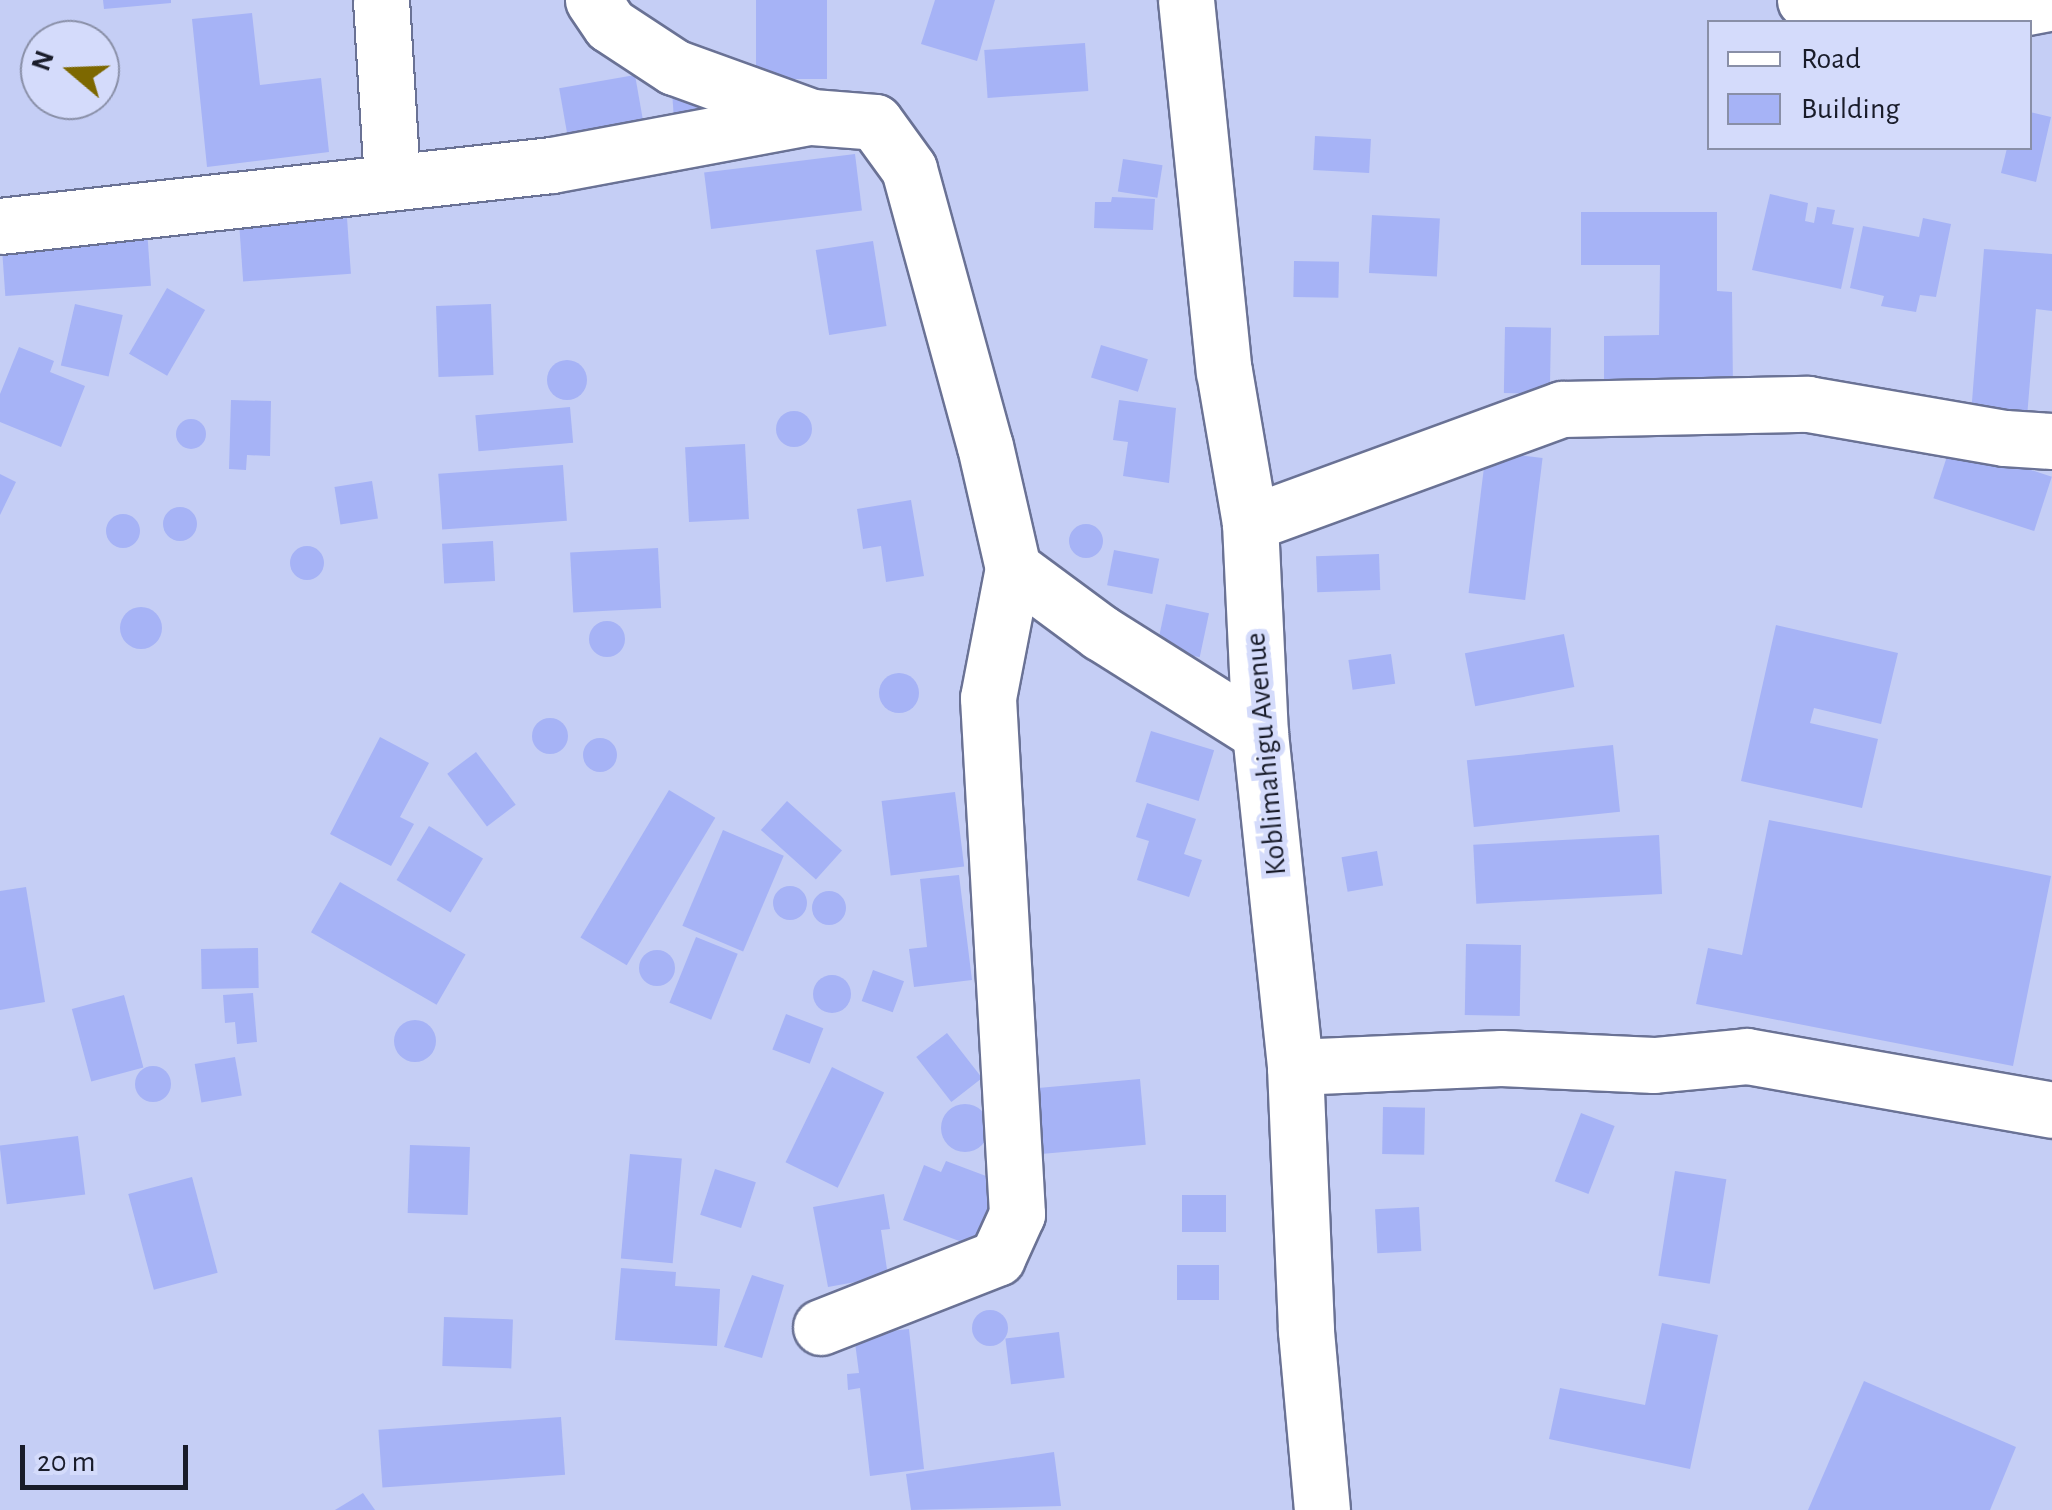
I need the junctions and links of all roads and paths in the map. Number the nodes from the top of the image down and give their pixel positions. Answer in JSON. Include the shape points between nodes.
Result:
{"nodes":[{"id":1,"x":381,"y":0,"type":"edge"},
{"id":2,"x":592,"y":0,"type":"edge"},
{"id":3,"x":1186,"y":0,"type":"edge"},
{"id":4,"x":1805,"y":0,"type":"edge"},
{"id":5,"x":2048,"y":3,"type":"dead end"},
{"id":6,"x":1947,"y":20,"type":"edge"},
{"id":7,"x":1959,"y":20,"type":"edge"},
{"id":8,"x":812,"y":117,"type":"junction"},
{"id":9,"x":392,"y":182,"type":"junction"},
{"id":10,"x":0,"y":226,"type":"edge"},
{"id":11,"x":2052,"y":441,"type":"edge"},
{"id":12,"x":1250,"y":523,"type":"junction"},
{"id":13,"x":1013,"y":568,"type":"junction"},
{"id":14,"x":1260,"y":733,"type":"junction"},
{"id":15,"x":1295,"y":1068,"type":"junction"},
{"id":16,"x":2052,"y":1110,"type":"edge"},
{"id":17,"x":821,"y":1328,"type":"dead end"},
{"id":18,"x":1322,"y":1510,"type":"edge"}],
"edges":[{"from":1,"to":9,"type":"street"},
{"from":2,"to":8,"type":"street","via":[[610,25],[674,68]]},
{"from":3,"to":12,"type":"street","name":"Koblimahigu Avenue","via":[[1224,371]]},
{"from":4,"to":6,"type":"street"},
{"from":5,"to":7,"type":"street"},
{"from":8,"to":9,"type":"street","via":[[552,166]]},
{"from":8,"to":13,"type":"street","via":[[875,122],[908,170],[986,446]]},
{"from":9,"to":10,"type":"street"},
{"from":11,"to":12,"type":"street","via":[[1808,404],[1562,409]]},
{"from":12,"to":14,"type":"street","name":"Koblimahigu Avenue"},
{"from":13,"to":14,"type":"street","via":[[1101,633]]},
{"from":13,"to":17,"type":"street","via":[[988,698],[1017,1214],[997,1258]]},
{"from":14,"to":15,"type":"street","name":"Koblimahigu Avenue"},
{"from":15,"to":16,"type":"street","via":[[1501,1058],[1654,1064],[1747,1056]]},
{"from":15,"to":18,"type":"street","name":"Koblimahigu Avenue","via":[[1306,1331]]}]}
